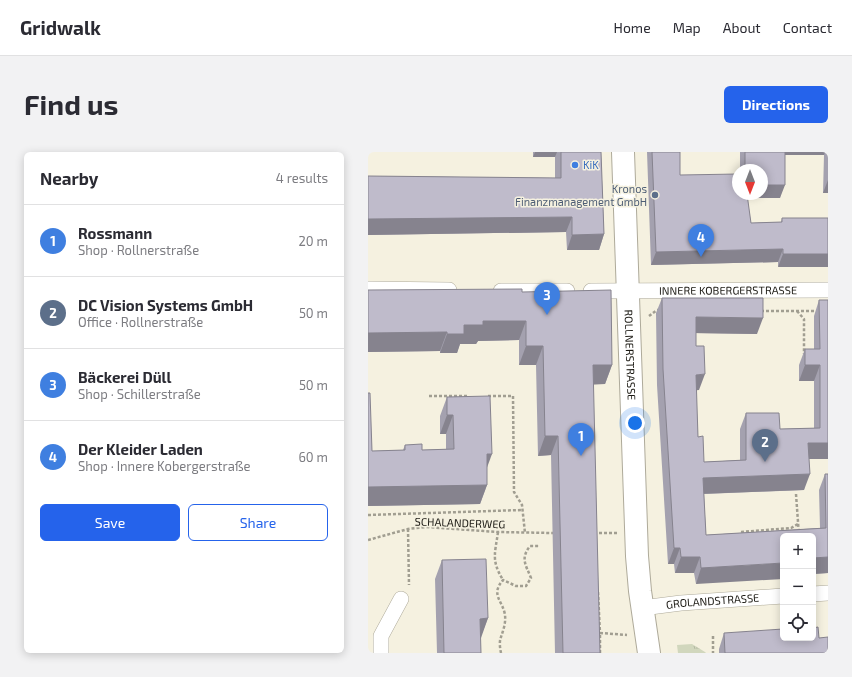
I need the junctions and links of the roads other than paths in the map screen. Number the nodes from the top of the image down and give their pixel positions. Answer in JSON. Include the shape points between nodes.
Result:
{"nodes":[{"id":1,"x":623,"y":152,"type":"edge"},
{"id":2,"x":368,"y":290,"type":"edge"},
{"id":3,"x":462,"y":290,"type":"edge"},
{"id":4,"x":485,"y":290,"type":"edge"},
{"id":5,"x":828,"y":290,"type":"edge"},
{"id":6,"x":627,"y":292,"type":"junction"},
{"id":7,"x":828,"y":593,"type":"edge"},
{"id":8,"x":816,"y":594,"type":"edge"},
{"id":9,"x":780,"y":596,"type":"edge"},
{"id":10,"x":402,"y":599,"type":"road end"},
{"id":11,"x":642,"y":608,"type":"junction"},
{"id":12,"x":647,"y":643,"type":"edge"},
{"id":13,"x":381,"y":653,"type":"edge"}],
"edges":[{"from":1,"to":6,"type":"street","name":"ROLLNERSTRASSE"},
{"from":2,"to":3,"type":"street"},
{"from":4,"to":6,"type":"street","name":"INNERE KOBERGERSTRASSE"},
{"from":5,"to":6,"type":"street","name":"INNERE KOBERGERSTRASSE"},
{"from":6,"to":11,"type":"street","name":"ROLLNERSTRASSE","via":[[637,556]]},
{"from":7,"to":8,"type":"street"},
{"from":9,"to":11,"type":"street","name":"GROLANDSTRASSE"},
{"from":10,"to":13,"type":"street","via":[[381,636]]},
{"from":11,"to":12,"type":"street","name":"ROLLNERSTRASSE"}]}
